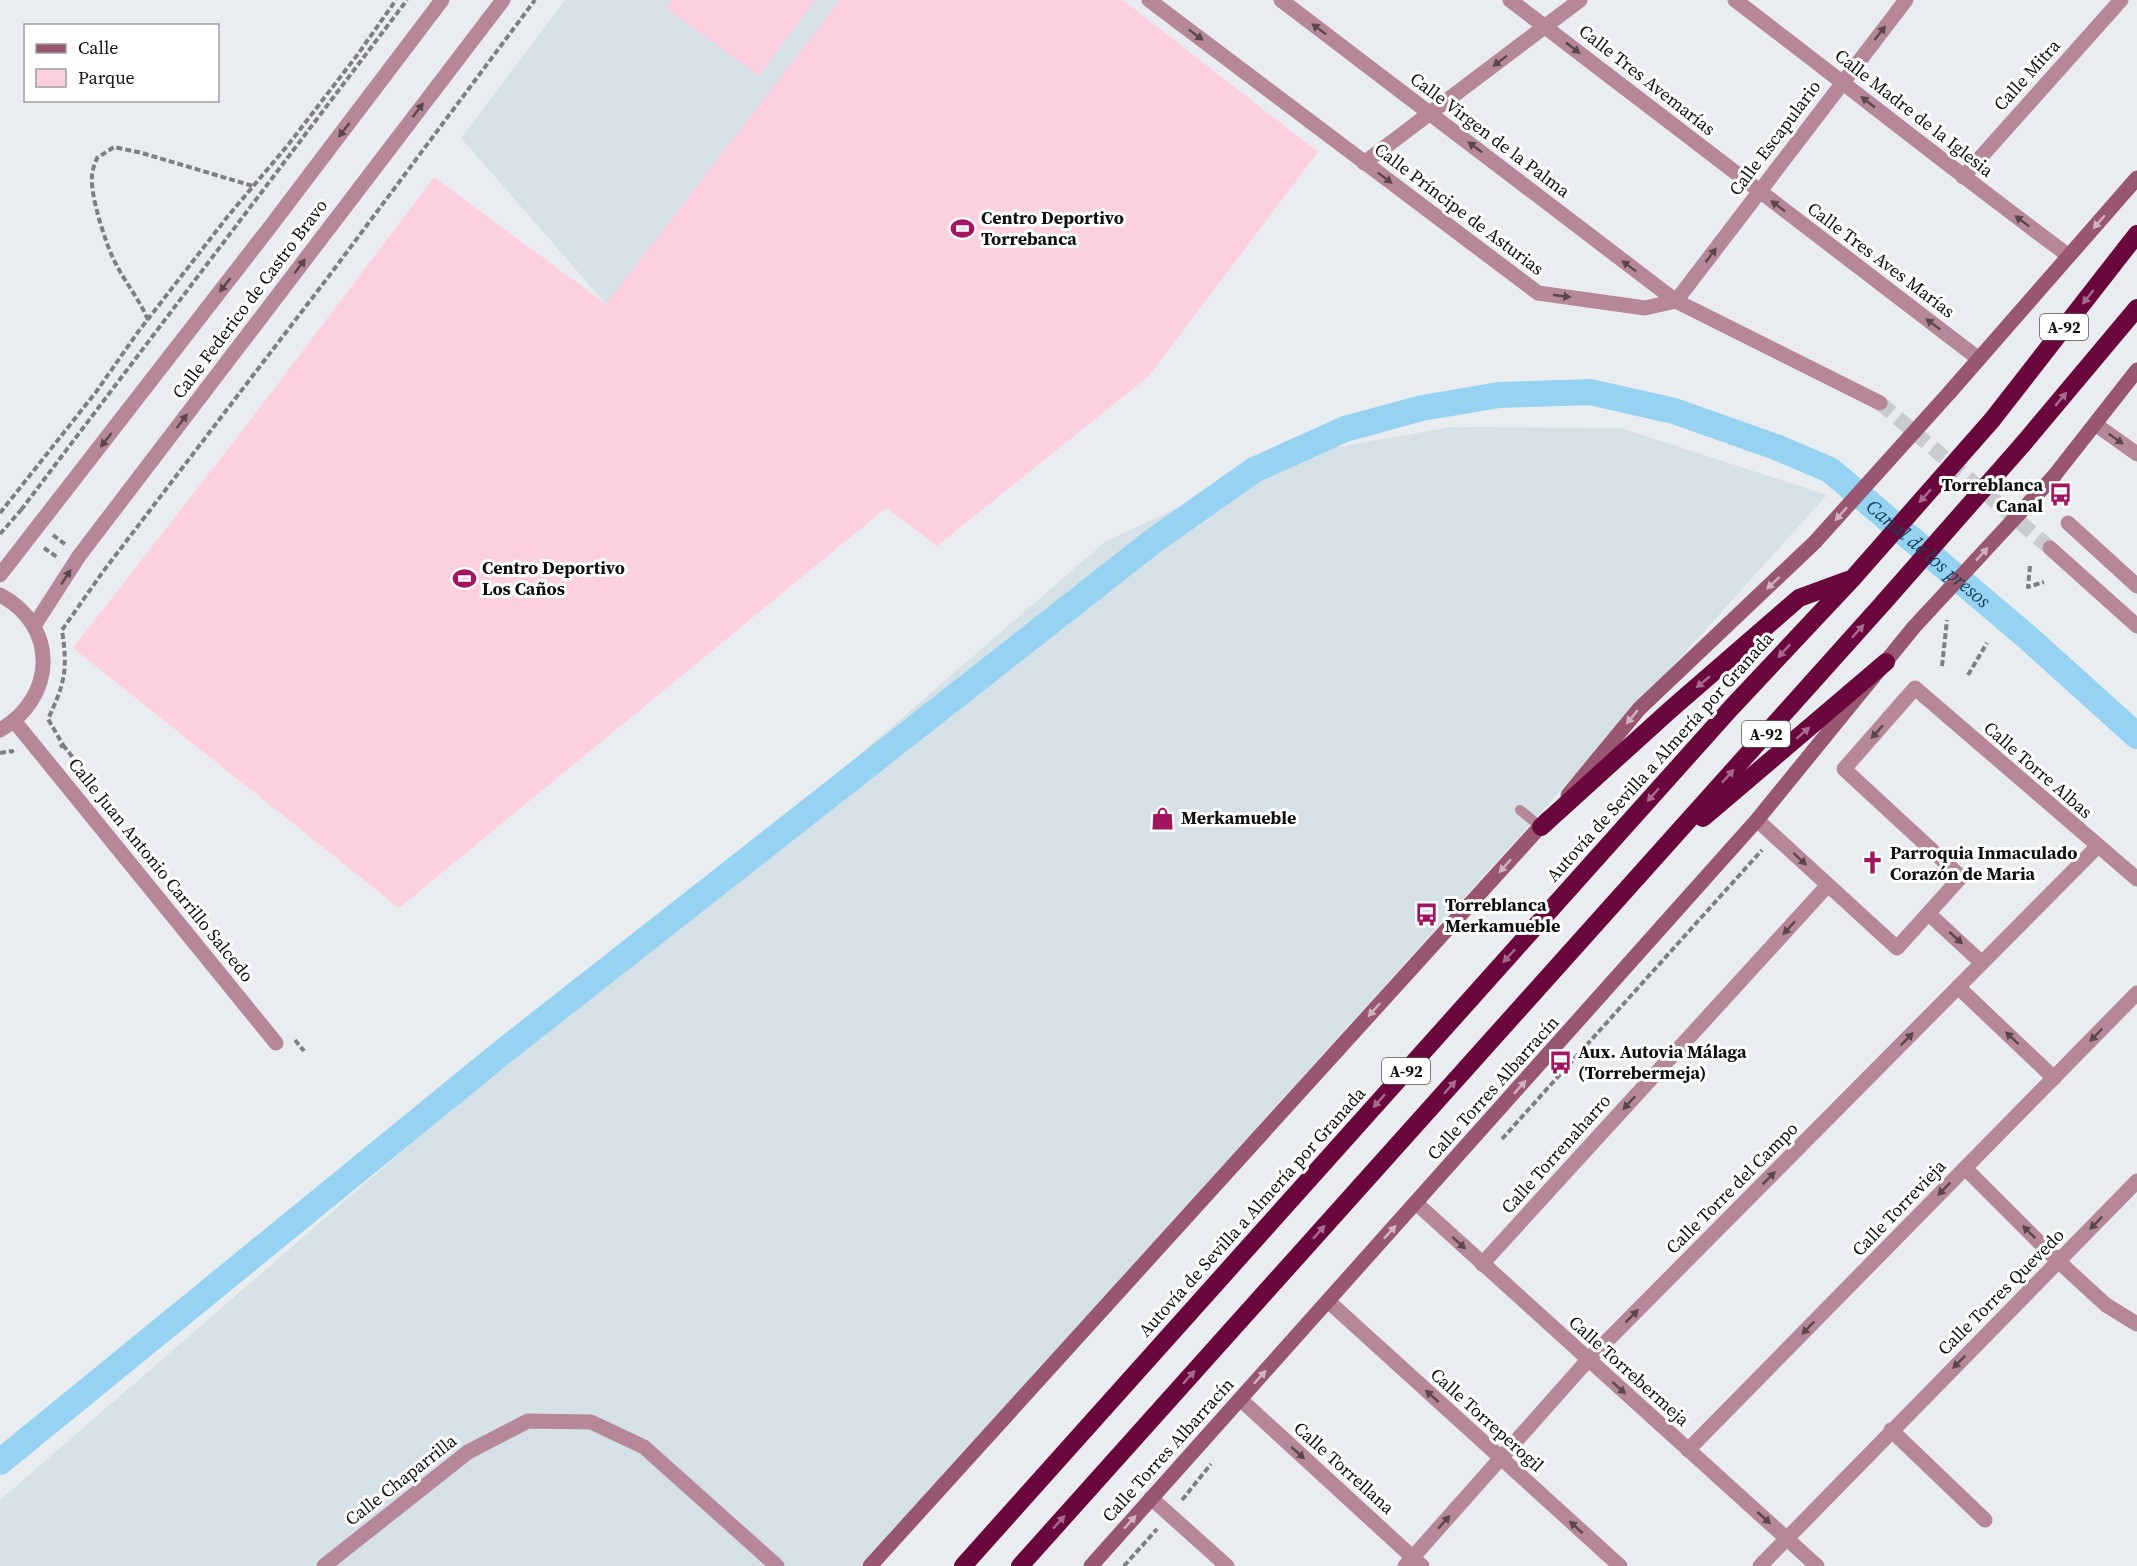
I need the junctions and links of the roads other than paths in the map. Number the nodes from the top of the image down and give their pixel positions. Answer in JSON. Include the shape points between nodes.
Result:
{"nodes":[{"id":1,"x":442,"y":0,"type":"edge"},
{"id":2,"x":502,"y":0,"type":"edge"},
{"id":3,"x":1149,"y":0,"type":"edge"},
{"id":4,"x":1281,"y":0,"type":"edge"},
{"id":5,"x":1510,"y":0,"type":"edge"},
{"id":6,"x":1580,"y":0,"type":"edge"},
{"id":7,"x":1735,"y":0,"type":"edge"},
{"id":8,"x":1906,"y":0,"type":"edge"},
{"id":9,"x":2121,"y":0,"type":"edge"},
{"id":10,"x":1545,"y":27,"type":"junction"},
{"id":11,"x":1842,"y":81,"type":"junction"},
{"id":12,"x":1431,"y":114,"type":"junction"},
{"id":13,"x":1364,"y":163,"type":"junction"},
{"id":14,"x":1963,"y":177,"type":"junction"},
{"id":15,"x":2137,"y":178,"type":"edge"},
{"id":16,"x":1759,"y":191,"type":"junction"},
{"id":17,"x":2137,"y":234,"type":"edge"},
{"id":18,"x":2069,"y":256,"type":"junction"},
{"id":19,"x":1676,"y":301,"type":"junction"},
{"id":20,"x":2137,"y":308,"type":"edge"},
{"id":21,"x":1979,"y":359,"type":"junction"},
{"id":22,"x":2137,"y":370,"type":"edge"},
{"id":23,"x":1880,"y":403,"type":"tunnel mouth"},
{"id":24,"x":2095,"y":424,"type":"junction"},
{"id":25,"x":2137,"y":454,"type":"edge"},
{"id":26,"x":2068,"y":523,"type":"dead end"},
{"id":27,"x":2050,"y":548,"type":"tunnel mouth"},
{"id":28,"x":0,"y":574,"type":"edge"},
{"id":29,"x":1853,"y":578,"type":"junction"},
{"id":30,"x":2137,"y":586,"type":"edge"},
{"id":31,"x":0,"y":595,"type":"edge"},
{"id":32,"x":34,"y":626,"type":"junction"},
{"id":33,"x":2137,"y":626,"type":"edge"},
{"id":34,"x":1886,"y":662,"type":"junction"},
{"id":35,"x":15,"y":722,"type":"junction"},
{"id":36,"x":0,"y":730,"type":"edge"},
{"id":37,"x":1520,"y":810,"type":"dead end"},
{"id":38,"x":1757,"y":820,"type":"junction"},
{"id":39,"x":1541,"y":826,"type":"junction"},
{"id":40,"x":2097,"y":847,"type":"junction"},
{"id":41,"x":1647,"y":866,"type":"junction"},
{"id":42,"x":2137,"y":879,"type":"edge"},
{"id":43,"x":1828,"y":885,"type":"junction"},
{"id":44,"x":1929,"y":914,"type":"junction"},
{"id":45,"x":1982,"y":963,"type":"junction"},
{"id":46,"x":1958,"y":987,"type":"junction"},
{"id":47,"x":2137,"y":993,"type":"edge"},
{"id":48,"x":276,"y":1043,"type":"dead end"},
{"id":49,"x":2054,"y":1078,"type":"junction"},
{"id":50,"x":1965,"y":1168,"type":"junction"},
{"id":51,"x":2137,"y":1181,"type":"edge"},
{"id":52,"x":1416,"y":1203,"type":"junction"},
{"id":53,"x":2058,"y":1261,"type":"junction"},
{"id":54,"x":1482,"y":1264,"type":"junction"},
{"id":55,"x":1328,"y":1301,"type":"junction"},
{"id":56,"x":2137,"y":1324,"type":"edge"},
{"id":57,"x":1588,"y":1360,"type":"junction"},
{"id":58,"x":1240,"y":1399,"type":"junction"},
{"id":59,"x":1892,"y":1430,"type":"junction"},
{"id":60,"x":1688,"y":1450,"type":"junction"},
{"id":61,"x":1501,"y":1459,"type":"junction"},
{"id":62,"x":1151,"y":1498,"type":"junction"},
{"id":63,"x":1986,"y":1520,"type":"dead end"},
{"id":64,"x":1787,"y":1539,"type":"junction"},
{"id":65,"x":1413,"y":1563,"type":"edge"},
{"id":66,"x":324,"y":1566,"type":"edge"},
{"id":67,"x":777,"y":1566,"type":"edge"},
{"id":68,"x":870,"y":1566,"type":"edge"},
{"id":69,"x":963,"y":1566,"type":"edge"},
{"id":70,"x":1020,"y":1566,"type":"edge"},
{"id":71,"x":1091,"y":1566,"type":"edge"},
{"id":72,"x":1227,"y":1566,"type":"edge"},
{"id":73,"x":1620,"y":1566,"type":"edge"},
{"id":74,"x":1760,"y":1566,"type":"edge"},
{"id":75,"x":1817,"y":1566,"type":"edge"}],
"edges":[{"from":1,"to":28,"type":"street","one_way":true},
{"from":32,"to":2,"type":"street","name":"Calle Federico de Castro Bravo","one_way":true,"via":[[87,547]]},
{"from":3,"to":13,"type":"street","name":"Calle Príncipe de Asturias","one_way":true},
{"from":12,"to":4,"type":"street","name":"Calle Virgen de la Palma","one_way":true},
{"from":5,"to":10,"type":"street","name":"Calle Tres Avemarías"},
{"from":6,"to":10,"type":"street"},
{"from":7,"to":11,"type":"street","name":"Calle Madre de la Iglesia"},
{"from":11,"to":8,"type":"street","name":"Calle Escapulario","one_way":true},
{"from":9,"to":14,"type":"street","name":"Calle Mitra"},
{"from":10,"to":12,"type":"street","one_way":true},
{"from":10,"to":16,"type":"street","name":"Calle Tres Avemarías","one_way":true},
{"from":14,"to":11,"type":"street","name":"Calle Madre de la Iglesia","one_way":true},
{"from":11,"to":16,"type":"street","name":"Calle Escapulario"},
{"from":12,"to":13,"type":"street"},
{"from":19,"to":12,"type":"street","name":"Calle Virgen de la Palma","one_way":true},
{"from":13,"to":19,"type":"street","name":"Calle Príncipe de Asturias","one_way":true,"via":[[1538,293],[1646,308]]},
{"from":18,"to":14,"type":"street","name":"Calle Madre de la Iglesia","one_way":true},
{"from":15,"to":18,"type":"street","one_way":true},
{"from":19,"to":16,"type":"street","name":"Calle Escapulario","one_way":true},
{"from":21,"to":16,"type":"street","name":"Calle Tres Aves Marías","one_way":true},
{"from":17,"to":29,"type":"highway","name":"Autovía de Sevilla a Almería por Granada","number":"A-92","one_way":true,"bridge":true,"via":[[1992,420]]},
{"from":18,"to":21,"type":"street"},
{"from":19,"to":23,"type":"street"},
{"from":41,"to":20,"type":"highway","number":"A-92","one_way":true,"bridge":true,"via":[[2024,444]]},
{"from":21,"to":39,"type":"street","one_way":true,"bridge":true,"via":[[1815,542],[1639,709]]},
{"from":22,"to":24,"type":"street","name":"Calle Torres Albarracín"},
{"from":24,"to":25,"type":"street","one_way":true},
{"from":34,"to":24,"type":"street","name":"Calle Torres Albarracín","one_way":true,"bridge":true,"via":[[2054,476]]},
{"from":26,"to":30,"type":"street"},
{"from":27,"to":33,"type":"street"},
{"from":29,"to":39,"type":"highway","one_way":true,"via":[[1799,598]]},
{"from":29,"to":69,"type":"highway","name":"Autovía de Sevilla a Almería por Granada","number":"A-92","one_way":true,"via":[[1731,708]]},
{"from":31,"to":32,"type":"street","via":[[15,603]]},
{"from":32,"to":35,"type":"street","via":[[43,667],[39,688]]},
{"from":34,"to":38,"type":"street","name":"Calle Torres Albarracín"},
{"from":41,"to":34,"type":"highway","one_way":true},
{"from":35,"to":36,"type":"street"},
{"from":35,"to":48,"type":"street","name":"Calle Juan Antonio Carrillo Salcedo"},
{"from":37,"to":39,"type":"lane"},
{"from":38,"to":43,"type":"street","one_way":true},
{"from":52,"to":38,"type":"street","name":"Calle Torres Albarracín","one_way":true},
{"from":39,"to":68,"type":"street","one_way":true},
{"from":40,"to":42,"type":"street","name":"Calle Torre Albas"},
{"from":40,"to":44,"type":"street","name":"Calle Torre Albas","one_way":true,"via":[[1915,688],[1844,769],[1961,877]]},
{"from":40,"to":45,"type":"street","name":"Calle Torre del Campo"},
{"from":70,"to":41,"type":"highway","number":"A-92","one_way":true},
{"from":43,"to":44,"type":"street","via":[[1897,948]]},
{"from":43,"to":54,"type":"street","name":"Calle Torrenaharro","one_way":true},
{"from":44,"to":45,"type":"street","one_way":true},
{"from":45,"to":46,"type":"street","name":"Calle Torre del Campo"},
{"from":49,"to":46,"type":"street","one_way":true},
{"from":57,"to":46,"type":"street","name":"Calle Torre del Campo","one_way":true},
{"from":47,"to":49,"type":"street","name":"Calle Torrevieja","one_way":true},
{"from":49,"to":50,"type":"street","name":"Calle Torrevieja"},
{"from":53,"to":50,"type":"street","one_way":true},
{"from":50,"to":60,"type":"street","name":"Calle Torrevieja","one_way":true},
{"from":51,"to":53,"type":"street","name":"Calle Torres Quevedo","one_way":true},
{"from":52,"to":54,"type":"street","name":"Calle Torrebermeja","one_way":true},
{"from":55,"to":52,"type":"street","name":"Calle Torres Albarracín","one_way":true},
{"from":53,"to":56,"type":"street","via":[[2106,1305]]},
{"from":53,"to":59,"type":"street","name":"Calle Torres Quevedo","one_way":true},
{"from":54,"to":57,"type":"street","name":"Calle Torrebermeja"},
{"from":58,"to":55,"type":"street","name":"Calle Torres Albarracín","one_way":true},
{"from":61,"to":55,"type":"street","name":"Calle Torreperogil","one_way":true},
{"from":57,"to":60,"type":"street","name":"Calle Torrebermeja","one_way":true},
{"from":57,"to":61,"type":"street","name":"Calle Torre del Campo"},
{"from":58,"to":62,"type":"street","name":"Calle Torres Albarracín"},
{"from":58,"to":65,"type":"street","name":"Calle Torrellana","one_way":true},
{"from":59,"to":63,"type":"street"},
{"from":59,"to":64,"type":"street","name":"Calle Torres Quevedo"},
{"from":60,"to":64,"type":"street","name":"Calle Torrebermeja","one_way":true},
{"from":65,"to":61,"type":"street","name":"Calle Torre del Campo","one_way":true},
{"from":73,"to":61,"type":"street","name":"Calle Torreperogil","one_way":true},
{"from":71,"to":62,"type":"street","name":"Calle Torres Albarracín","one_way":true},
{"from":62,"to":72,"type":"street"},
{"from":64,"to":74,"type":"street","name":"Calle Torres Quevedo"},
{"from":64,"to":75,"type":"street","name":"Calle Torrebermeja"},
{"from":66,"to":67,"type":"street","name":"Calle Chaparrilla","via":[[468,1452],[528,1421],[591,1422],[644,1447]]}]}
